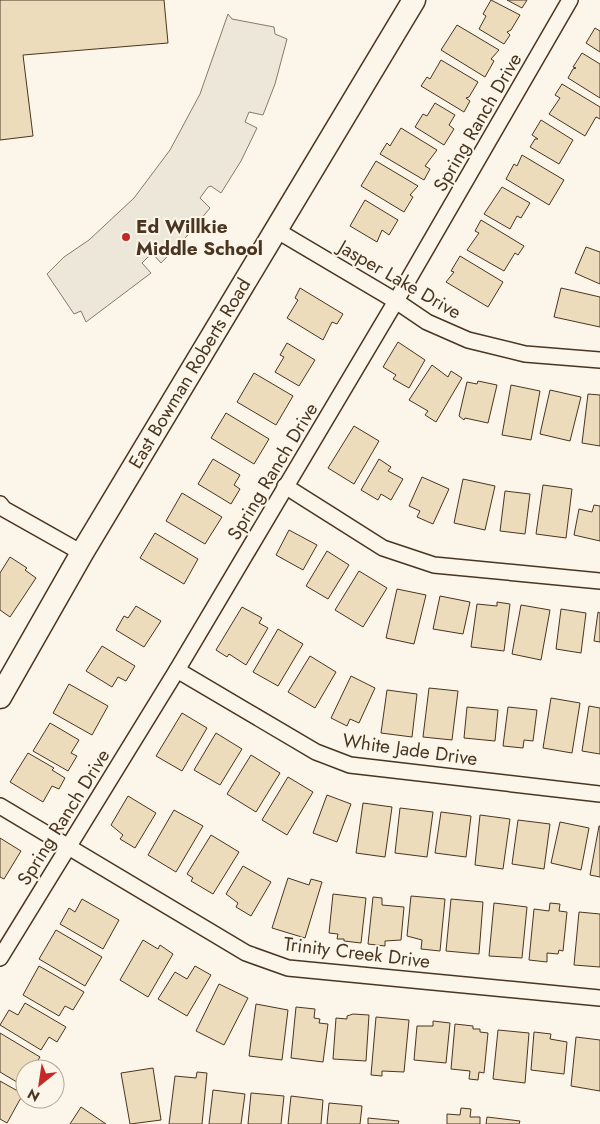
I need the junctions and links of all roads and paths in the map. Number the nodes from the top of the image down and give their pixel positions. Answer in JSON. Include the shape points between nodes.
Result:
{"nodes":[{"id":1,"x":414,"y":0,"type":"edge"},
{"id":2,"x":570,"y":0,"type":"edge"},
{"id":3,"x":276,"y":230,"type":"junction"},
{"id":4,"x":396,"y":301,"type":"junction"},
{"id":5,"x":600,"y":360,"type":"edge"},
{"id":6,"x":285,"y":486,"type":"junction"},
{"id":7,"x":0,"y":504,"type":"edge"},
{"id":8,"x":82,"y":552,"type":"junction"},
{"id":9,"x":600,"y":581,"type":"edge"},
{"id":10,"x":177,"y":670,"type":"junction"},
{"id":11,"x":0,"y":697,"type":"edge"},
{"id":12,"x":600,"y":794,"type":"edge"},
{"id":13,"x":0,"y":806,"type":"edge"},
{"id":14,"x":68,"y":846,"type":"junction"},
{"id":15,"x":0,"y":958,"type":"edge"},
{"id":16,"x":600,"y":998,"type":"edge"}],
"edges":[{"from":1,"to":3,"type":"street","name":"East Bowman Roberts Road"},
{"from":2,"to":4,"type":"street","name":"Spring Ranch Drive"},
{"from":3,"to":4,"type":"street","name":"Jasper Lake Drive"},
{"from":3,"to":8,"type":"street","name":"East Bowman Roberts Road"},
{"from":4,"to":5,"type":"street","name":"Jasper Lake Drive","via":[[427,322],[468,340],[525,354]]},
{"from":4,"to":6,"type":"street","name":"Spring Ranch Drive"},
{"from":6,"to":9,"type":"street","via":[[383,548],[434,565]]},
{"from":6,"to":10,"type":"street","name":"Spring Ranch Drive"},
{"from":7,"to":8,"type":"street"},
{"from":8,"to":11,"type":"street","name":"East Bowman Roberts Road"},
{"from":10,"to":12,"type":"street","name":"White Jade Drive","via":[[316,752],[350,765]]},
{"from":10,"to":14,"type":"street","name":"Spring Ranch Drive"},
{"from":13,"to":14,"type":"street","name":"Trinity Creek Drive"},
{"from":14,"to":15,"type":"street","name":"Spring Ranch Drive"},
{"from":14,"to":16,"type":"street","name":"Trinity Creek Drive","via":[[246,953],[288,968]]}]}
